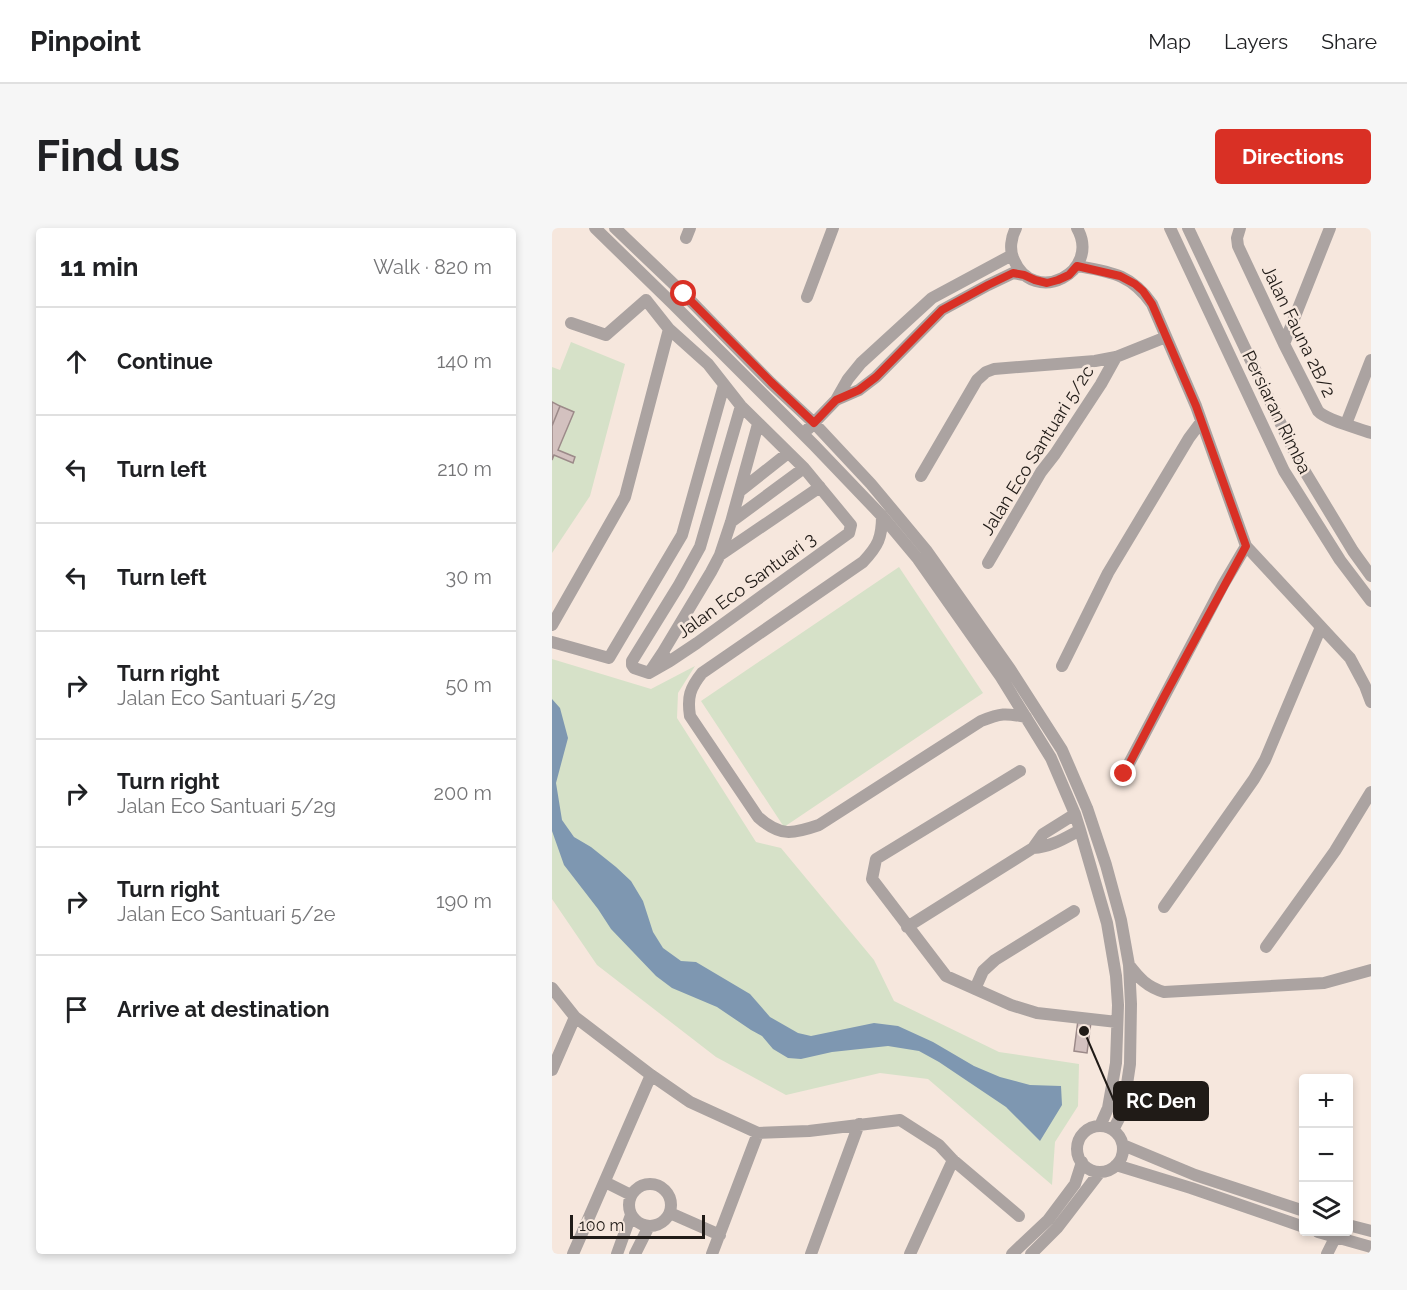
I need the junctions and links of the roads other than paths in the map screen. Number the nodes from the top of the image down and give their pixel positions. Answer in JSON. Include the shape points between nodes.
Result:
{"nodes":[{"id":1,"x":595,"y":228,"type":"edge"},
{"id":2,"x":615,"y":228,"type":"edge"},
{"id":3,"x":833,"y":228,"type":"edge"},
{"id":4,"x":1016,"y":228,"type":"edge"},
{"id":5,"x":1077,"y":228,"type":"edge"},
{"id":6,"x":1170,"y":228,"type":"edge"},
{"id":7,"x":1188,"y":228,"type":"edge"},
{"id":8,"x":1240,"y":228,"type":"edge"},
{"id":9,"x":1330,"y":228,"type":"edge"},
{"id":10,"x":1012,"y":255,"type":"junction"},
{"id":11,"x":1079,"y":260,"type":"junction"},
{"id":12,"x":1024,"y":275,"type":"junction"},
{"id":13,"x":807,"y":297,"type":"dead end"},
{"id":14,"x":571,"y":323,"type":"dead end"},
{"id":15,"x":669,"y":329,"type":"junction"},
{"id":16,"x":1166,"y":337,"type":"junction"},
{"id":17,"x":1284,"y":344,"type":"junction"},
{"id":18,"x":1116,"y":357,"type":"junction"},
{"id":19,"x":1371,"y":360,"type":"edge"},
{"id":20,"x":724,"y":385,"type":"junction"},
{"id":21,"x":836,"y":400,"type":"junction"},
{"id":22,"x":741,"y":406,"type":"junction"},
{"id":23,"x":1201,"y":422,"type":"junction"},
{"id":24,"x":814,"y":423,"type":"junction"},
{"id":25,"x":758,"y":424,"type":"junction"},
{"id":26,"x":1347,"y":424,"type":"junction"},
{"id":27,"x":1371,"y":433,"type":"edge"},
{"id":28,"x":803,"y":434,"type":"junction"},
{"id":29,"x":788,"y":453,"type":"junction"},
{"id":30,"x":804,"y":468,"type":"junction"},
{"id":31,"x":921,"y":476,"type":"dead end"},
{"id":32,"x":820,"y":488,"type":"junction"},
{"id":33,"x":740,"y":491,"type":"junction"},
{"id":34,"x":882,"y":516,"type":"junction"},
{"id":35,"x":731,"y":522,"type":"junction"},
{"id":36,"x":1246,"y":546,"type":"junction"},
{"id":37,"x":720,"y":555,"type":"junction"},
{"id":38,"x":988,"y":563,"type":"dead end"},
{"id":39,"x":1371,"y":576,"type":"edge"},
{"id":40,"x":1371,"y":601,"type":"edge"},
{"id":41,"x":552,"y":625,"type":"edge"},
{"id":42,"x":1321,"y":627,"type":"junction"},
{"id":43,"x":552,"y":642,"type":"edge"},
{"id":44,"x":666,"y":656,"type":"junction"},
{"id":45,"x":1062,"y":666,"type":"dead end"},
{"id":46,"x":1371,"y":702,"type":"edge"},
{"id":47,"x":1026,"y":717,"type":"junction"},
{"id":48,"x":1020,"y":771,"type":"dead end"},
{"id":49,"x":1124,"y":774,"type":"dead end"},
{"id":50,"x":1371,"y":792,"type":"edge"},
{"id":51,"x":1075,"y":814,"type":"junction"},
{"id":52,"x":1080,"y":830,"type":"junction"},
{"id":53,"x":1033,"y":848,"type":"junction"},
{"id":54,"x":1164,"y":907,"type":"dead end"},
{"id":55,"x":1074,"y":911,"type":"dead end"},
{"id":56,"x":907,"y":927,"type":"junction"},
{"id":57,"x":1266,"y":947,"type":"dead end"},
{"id":58,"x":1129,"y":965,"type":"junction"},
{"id":59,"x":1371,"y":970,"type":"edge"},
{"id":60,"x":552,"y":988,"type":"edge"},
{"id":61,"x":975,"y":990,"type":"junction"},
{"id":62,"x":575,"y":1017,"type":"junction"},
{"id":63,"x":1117,"y":1022,"type":"junction"},
{"id":64,"x":552,"y":1070,"type":"edge"},
{"id":65,"x":651,"y":1075,"type":"junction"},
{"id":66,"x":859,"y":1124,"type":"junction"},
{"id":67,"x":1100,"y":1126,"type":"junction"},
{"id":68,"x":1113,"y":1130,"type":"junction"},
{"id":69,"x":758,"y":1133,"type":"junction"},
{"id":70,"x":1123,"y":1145,"type":"junction"},
{"id":71,"x":952,"y":1160,"type":"junction"},
{"id":72,"x":1082,"y":1162,"type":"junction"},
{"id":73,"x":1116,"y":1165,"type":"junction"},
{"id":74,"x":1100,"y":1172,"type":"junction"},
{"id":75,"x":605,"y":1182,"type":"junction"},
{"id":76,"x":632,"y":1195,"type":"junction"},
{"id":77,"x":1299,"y":1209,"type":"edge"},
{"id":78,"x":670,"y":1213,"type":"junction"},
{"id":79,"x":631,"y":1215,"type":"junction"},
{"id":80,"x":1019,"y":1216,"type":"dead end"},
{"id":81,"x":1299,"y":1225,"type":"edge"},
{"id":82,"x":649,"y":1226,"type":"junction"},
{"id":83,"x":1353,"y":1226,"type":"edge"},
{"id":84,"x":1371,"y":1231,"type":"edge"},
{"id":85,"x":720,"y":1235,"type":"junction"},
{"id":86,"x":1336,"y":1236,"type":"edge"},
{"id":87,"x":1342,"y":1236,"type":"edge"},
{"id":88,"x":1371,"y":1247,"type":"edge"},
{"id":89,"x":573,"y":1254,"type":"edge"},
{"id":90,"x":617,"y":1254,"type":"edge"},
{"id":91,"x":634,"y":1254,"type":"edge"},
{"id":92,"x":712,"y":1254,"type":"edge"},
{"id":93,"x":811,"y":1254,"type":"edge"},
{"id":94,"x":910,"y":1254,"type":"edge"},
{"id":95,"x":1012,"y":1254,"type":"edge"},
{"id":96,"x":1032,"y":1254,"type":"edge"},
{"id":97,"x":1327,"y":1254,"type":"edge"}],
"edges":[{"from":1,"to":28,"type":"street"},
{"from":2,"to":24,"type":"street"},
{"from":3,"to":13,"type":"street"},
{"from":4,"to":10,"type":"street"},
{"from":5,"to":11,"type":"street","via":[[1082,242]]},
{"from":6,"to":40,"type":"street","name":"Persiaran Rimba","via":[[1284,471]]},
{"from":7,"to":39,"type":"street","name":"Persiaran Rimba","via":[[1298,460]]},
{"from":8,"to":17,"type":"street","name":"Jalan Fauna 2B/2","via":[[1238,246]]},
{"from":9,"to":17,"type":"street"},
{"from":10,"to":12,"type":"street"},
{"from":10,"to":21,"type":"street","via":[[932,298],[861,363]]},
{"from":11,"to":12,"type":"street","via":[[1069,275],[1058,280],[1047,283]]},
{"from":11,"to":16,"type":"street","via":[[1120,276],[1143,291]]},
{"from":12,"to":21,"type":"street","via":[[1013,273],[942,310],[876,377]]},
{"from":14,"to":15,"type":"street","name":"Jalan Eco Santuari 3","via":[[606,335],[646,300]]},
{"from":15,"to":20,"type":"street","name":"Jalan Eco Santuari 3","via":[[708,363]]},
{"from":15,"to":41,"type":"street","via":[[625,497]]},
{"from":16,"to":18,"type":"street"},
{"from":16,"to":23,"type":"street"},
{"from":17,"to":26,"type":"street","name":"Jalan Fauna 2B/2","via":[[1321,415]]},
{"from":18,"to":31,"type":"street","via":[[986,372],[977,380]]},
{"from":18,"to":38,"type":"street","name":"Jalan Eco Santuari 5/2c","via":[[1041,472]]},
{"from":19,"to":26,"type":"street"},
{"from":20,"to":22,"type":"street","name":"Jalan Eco Santuari 3"},
{"from":20,"to":43,"type":"street","via":[[682,534],[609,658]]},
{"from":21,"to":24,"type":"street"},
{"from":22,"to":25,"type":"street","name":"Jalan Eco Santuari 3"},
{"from":22,"to":44,"type":"street","via":[[700,547],[632,665],[649,673]]},
{"from":23,"to":36,"type":"street"},
{"from":23,"to":45,"type":"street","via":[[1116,558]]},
{"from":24,"to":28,"type":"street"},
{"from":24,"to":58,"type":"street","via":[[926,550],[1062,750],[1106,865]]},
{"from":25,"to":29,"type":"street","name":"Jalan Eco Santuari 3"},
{"from":25,"to":33,"type":"street","name":"Jalan Eco Santuari 3"},
{"from":26,"to":27,"type":"street","name":"Jalan Fauna 2B/2"},
{"from":28,"to":34,"type":"street"},
{"from":29,"to":30,"type":"street","name":"Jalan Eco Santuari 3"},
{"from":29,"to":33,"type":"street"},
{"from":30,"to":32,"type":"street","name":"Jalan Eco Santuari 3"},
{"from":30,"to":35,"type":"street"},
{"from":32,"to":37,"type":"street"},
{"from":32,"to":44,"type":"street","name":"Jalan Eco Santuari 3","via":[[851,525],[849,533],[697,643]]},
{"from":33,"to":35,"type":"street","name":"Jalan Eco Santuari 3"},
{"from":34,"to":47,"type":"street","via":[[918,559]]},
{"from":34,"to":47,"type":"street","via":[[879,541],[862,562],[702,673],[694,683],[688,702],[690,716],[758,817],[781,832],[819,825],[981,721],[1007,713]]},
{"from":35,"to":37,"type":"street","name":"Jalan Eco Santuari 3"},
{"from":36,"to":42,"type":"street"},
{"from":36,"to":49,"type":"street"},
{"from":37,"to":44,"type":"street","name":"Jalan Eco Santuari 3"},
{"from":42,"to":46,"type":"street","via":[[1350,658]]},
{"from":42,"to":54,"type":"street","via":[[1254,780]]},
{"from":47,"to":51,"type":"street","via":[[1051,758]]},
{"from":48,"to":56,"type":"street","via":[[876,859],[872,879]]},
{"from":50,"to":57,"type":"street","via":[[1335,851]]},
{"from":51,"to":52,"type":"street"},
{"from":51,"to":53,"type":"street","via":[[1043,834]]},
{"from":52,"to":53,"type":"street","via":[[1043,848]]},
{"from":52,"to":63,"type":"street","via":[[1107,923],[1116,976]]},
{"from":53,"to":56,"type":"street"},
{"from":55,"to":61,"type":"street","via":[[995,960],[983,971]]},
{"from":56,"to":61,"type":"street","via":[[946,976]]},
{"from":58,"to":59,"type":"street","via":[[1140,979],[1164,992],[1324,983]]},
{"from":58,"to":68,"type":"street","via":[[1130,1064],[1123,1111]]},
{"from":60,"to":62,"type":"street"},
{"from":61,"to":63,"type":"street","via":[[1038,1013]]},
{"from":62,"to":64,"type":"street"},
{"from":62,"to":65,"type":"street"},
{"from":63,"to":67,"type":"street","via":[[1116,1063],[1108,1108]]},
{"from":65,"to":69,"type":"street","via":[[690,1102]]},
{"from":65,"to":75,"type":"street"},
{"from":66,"to":69,"type":"street"},
{"from":66,"to":71,"type":"street","via":[[900,1120],[939,1145]]},
{"from":66,"to":93,"type":"street"},
{"from":67,"to":68,"type":"street"},
{"from":67,"to":72,"type":"street","via":[[1087,1130],[1078,1142]]},
{"from":68,"to":70,"type":"street"},
{"from":69,"to":85,"type":"street"},
{"from":70,"to":73,"type":"street"},
{"from":70,"to":77,"type":"street","via":[[1195,1175]]},
{"from":71,"to":80,"type":"street"},
{"from":71,"to":94,"type":"street"},
{"from":72,"to":74,"type":"street"},
{"from":72,"to":95,"type":"street","via":[[1075,1184],[1048,1220]]},
{"from":73,"to":74,"type":"street"},
{"from":73,"to":81,"type":"street"},
{"from":74,"to":96,"type":"street"},
{"from":75,"to":76,"type":"street"},
{"from":75,"to":89,"type":"street"},
{"from":76,"to":78,"type":"street","via":[[642,1185],[663,1187],[671,1198]]},
{"from":76,"to":79,"type":"street"},
{"from":78,"to":82,"type":"street","via":[[662,1223]]},
{"from":78,"to":85,"type":"street"},
{"from":79,"to":82,"type":"street"},
{"from":79,"to":90,"type":"street"},
{"from":82,"to":91,"type":"street"},
{"from":83,"to":84,"type":"street"},
{"from":85,"to":92,"type":"street"},
{"from":86,"to":97,"type":"street"},
{"from":87,"to":88,"type":"street"}]}
